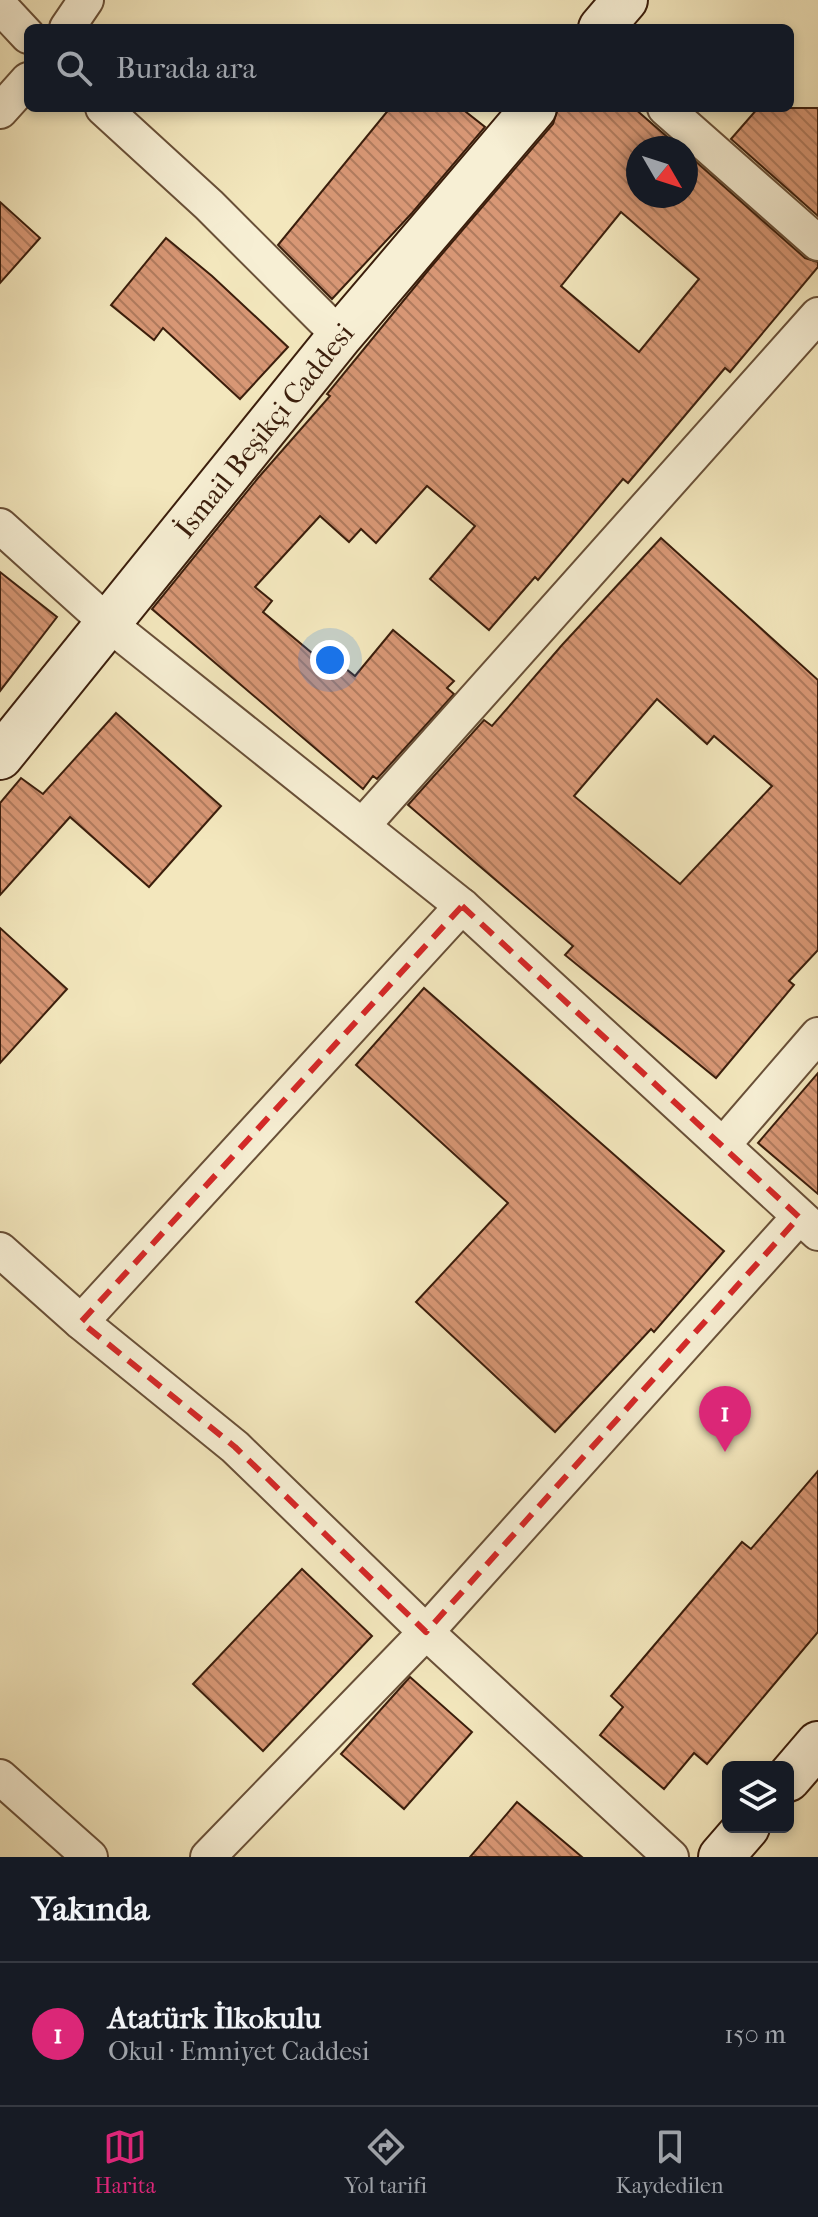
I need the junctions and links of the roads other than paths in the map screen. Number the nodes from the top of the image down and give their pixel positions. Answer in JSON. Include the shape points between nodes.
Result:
{"nodes":[{"id":1,"x":86,"y":0,"type":"edge"},
{"id":2,"x":625,"y":0,"type":"edge"},
{"id":3,"x":0,"y":6,"type":"edge"},
{"id":4,"x":70,"y":24,"type":"edge"},
{"id":5,"x":604,"y":24,"type":"edge"},
{"id":6,"x":24,"y":32,"type":"edge"},
{"id":7,"x":24,"y":84,"type":"edge"},
{"id":8,"x":0,"y":111,"type":"edge"},
{"id":9,"x":107,"y":112,"type":"edge"},
{"id":10,"x":531,"y":112,"type":"edge"},
{"id":11,"x":670,"y":112,"type":"edge"},
{"id":12,"x":818,"y":243,"type":"edge"},
{"id":13,"x":818,"y":315,"type":"edge"},
{"id":14,"x":340,"y":336,"type":"junction"},
{"id":15,"x":0,"y":526,"type":"edge"},
{"id":16,"x":109,"y":624,"type":"junction"},
{"id":17,"x":0,"y":757,"type":"edge"},
{"id":18,"x":363,"y":825,"type":"junction"},
{"id":19,"x":462,"y":906,"type":"junction"},
{"id":20,"x":818,"y":1035,"type":"edge"},
{"id":21,"x":723,"y":1145,"type":"junction"},
{"id":22,"x":808,"y":1225,"type":"edge"},
{"id":23,"x":0,"y":1250,"type":"edge"},
{"id":24,"x":81,"y":1322,"type":"junction"},
{"id":25,"x":426,"y":1632,"type":"junction"},
{"id":26,"x":818,"y":1744,"type":"edge"},
{"id":27,"x":794,"y":1772,"type":"edge"},
{"id":28,"x":0,"y":1777,"type":"edge"},
{"id":29,"x":742,"y":1833,"type":"edge"},
{"id":30,"x":90,"y":1857,"type":"edge"},
{"id":31,"x":208,"y":1857,"type":"edge"},
{"id":32,"x":671,"y":1857,"type":"edge"},
{"id":33,"x":721,"y":1857,"type":"edge"}],
"edges":[{"from":1,"to":4,"type":"street"},
{"from":2,"to":5,"type":"street"},
{"from":3,"to":6,"type":"street"},
{"from":7,"to":8,"type":"street"},
{"from":9,"to":14,"type":"street"},
{"from":10,"to":14,"type":"street","name":"İsmail Beşikçi Caddesi"},
{"from":11,"to":12,"type":"street"},
{"from":13,"to":18,"type":"street"},
{"from":14,"to":16,"type":"street","name":"İsmail Beşikçi Caddesi"},
{"from":15,"to":16,"type":"street"},
{"from":16,"to":17,"type":"street","name":"İsmail Beşikçi Caddesi"},
{"from":16,"to":18,"type":"street"},
{"from":18,"to":19,"type":"street"},
{"from":19,"to":21,"type":"street"},
{"from":19,"to":24,"type":"street"},
{"from":20,"to":21,"type":"street"},
{"from":21,"to":22,"type":"street"},
{"from":22,"to":25,"type":"street"},
{"from":23,"to":24,"type":"street"},
{"from":24,"to":25,"type":"street","via":[[235,1447]]},
{"from":25,"to":31,"type":"street"},
{"from":25,"to":32,"type":"street"},
{"from":26,"to":27,"type":"street"},
{"from":28,"to":30,"type":"street"},
{"from":29,"to":33,"type":"street"}]}
